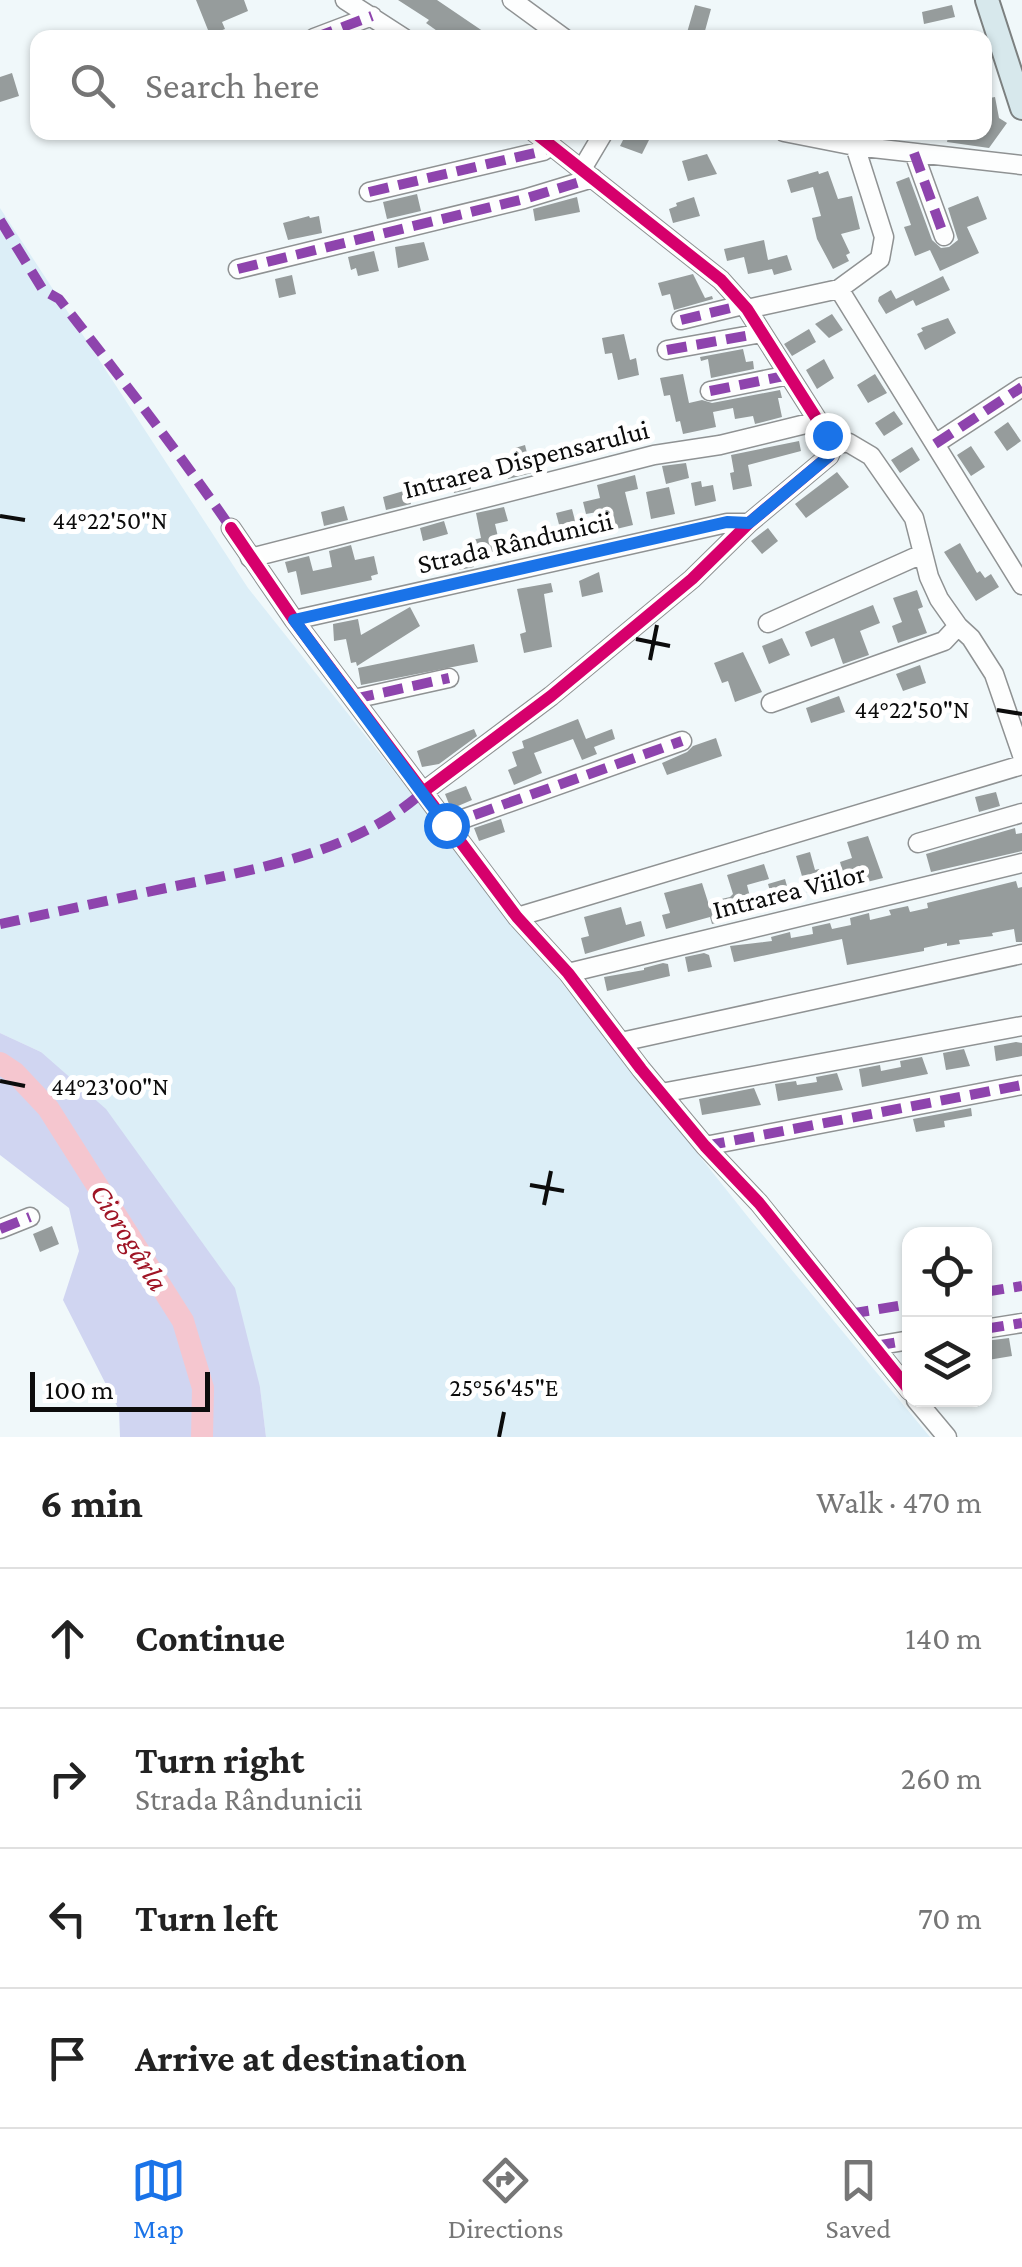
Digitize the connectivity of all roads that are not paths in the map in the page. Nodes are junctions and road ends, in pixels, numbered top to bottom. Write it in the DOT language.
graph roads {
  1 [pos="345,0"];
  2 [pos="512,0"];
  3 [pos="987,0"];
  4 [pos="372,16"];
  5 [pos="335,30"];
  6 [pos="392,30"];
  7 [pos="553,30"];
  8 [pos="1017,80"];
  9 [pos="1022,108"];
  10 [pos="544,140"];
  11 [pos="601,140"];
  12 [pos="825,140"];
  13 [pos="551,146"];
  14 [pos="856,146"];
  15 [pos="914,152"];
  16 [pos="1022,164"];
  17 [pos="588,173"];
  18 [pos="369,192"];
  19 [pos="944,236"];
  20 [pos="238,269"];
  21 [pos="840,289"];
  22 [pos="745,307"];
  23 [pos="682,320"];
  24 [pos="762,333"];
  25 [pos="667,350"];
  26 [pos="789,375"];
  27 [pos="1022,386"];
  28 [pos="710,392"];
  29 [pos="818,421"];
  30 [pos="831,443"];
  31 [pos="935,444"];
  32 [pos="749,523"];
  33 [pos="231,528"];
  34 [pos="922,554"];
  35 [pos="250,558"];
  36 [pos="1022,585"];
  37 [pos="294,620"];
  38 [pos="768,622"];
  39 [pos="958,626"];
  40 [pos="450,678"];
  41 [pos="354,699"];
  42 [pos="771,703"];
  43 [pos="682,740"];
  44 [pos="1022,755"];
  45 [pos="1022,765"];
  46 [pos="423,792"];
  47 [pos="1022,813"];
  48 [pos="446,825"];
  49 [pos="918,842"];
  50 [pos="1022,863"];
  51 [pos="517,917"];
  52 [pos="1022,954"];
  53 [pos="568,973"];
  54 [pos="1022,1026"];
  55 [pos="621,1042"];
  56 [pos="1022,1085"];
  57 [pos="661,1094"];
  58 [pos="704,1146"];
  59 [pos="30,1217"];
  60 [pos="0,1230"];
  61 [pos="1022,1324"];
  62 [pos="992,1328"];
  63 [pos="902,1341"];
  64 [pos="875,1346"];
  65 [pos="902,1381"];
  66 [pos="922,1407"];
  67 [pos="947,1437"];
  1 -- 4 [label="street"];
  2 -- 7 [label="street"];
  3 -- 8 [label="main road"];
  4 -- 5 [label="street"];
  4 -- 6 [label="street"];
  8 -- 9 [label="main road"];
  10 -- 13 [label="street"];
  11 -- 17 [label="street"];
  12 -- 14 [label="street"];
  13 -- 17 [label="street"];
  13 -- 18 [label="street"];
  14 -- 15 [label="street"];
  14 -- 21 [label="street"];
  15 -- 16 [label="street"];
  15 -- 19 [label="street"];
  17 -- 20 [label="street"];
  17 -- 22 [label="street"];
  21 -- 22 [label="street"];
  21 -- 31 [label="street"];
  22 -- 23 [label="street"];
  22 -- 24 [label="street"];
  24 -- 25 [label="street"];
  24 -- 26 [label="street"];
  26 -- 28 [label="street"];
  26 -- 29 [label="street"];
  27 -- 31 [label="street"];
  29 -- 30 [label="street"];
  29 -- 35 [label="street, Intrarea Dispensarului"];
  30 -- 32 [label="street"];
  30 -- 34 [label="street"];
  31 -- 36 [label="street"];
  32 -- 37 [label="street, Strada Rândunicii"];
  32 -- 46 [label="street"];
  33 -- 35 [label="street"];
  34 -- 38 [label="street"];
  34 -- 39 [label="street"];
  35 -- 37 [label="street"];
  37 -- 41 [label="street"];
  39 -- 42 [label="street"];
  39 -- 44 [label="street"];
  40 -- 41 [label="street"];
  41 -- 46 [label="street"];
  43 -- 48 [label="street"];
  45 -- 51 [label="street"];
  46 -- 48 [label="street"];
  47 -- 49 [label="street"];
  48 -- 51 [label="street"];
  50 -- 53 [label="street, Intrarea Viilor"];
  51 -- 53 [label="street"];
  52 -- 55 [label="street"];
  53 -- 55 [label="street"];
  54 -- 57 [label="street"];
  55 -- 57 [label="street"];
  56 -- 58 [label="street"];
  57 -- 58 [label="street"];
  58 -- 64 [label="street"];
  59 -- 60 [label="street"];
  61 -- 62 [label="street"];
  63 -- 64 [label="street"];
  64 -- 65 [label="street"];
  66 -- 67 [label="street"];
}
